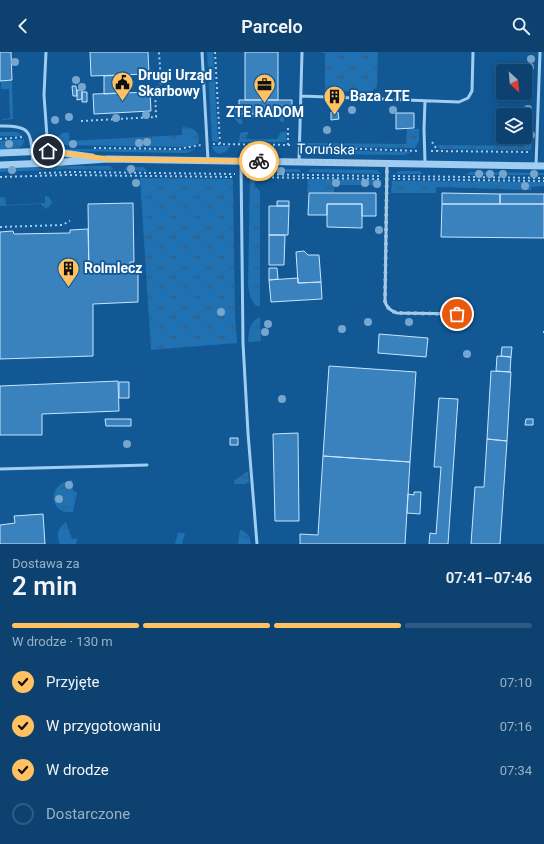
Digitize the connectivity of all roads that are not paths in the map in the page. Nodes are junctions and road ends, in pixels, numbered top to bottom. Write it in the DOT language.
graph roads {
  1 [pos="46,52"];
  2 [pos="202,52"];
  3 [pos="302,52"];
  4 [pos="473,52"];
  5 [pos="540,52"];
  6 [pos="301,96"];
  7 [pos="425,101"];
  8 [pos="0,126"];
  9 [pos="48,151"];
  10 [pos="32,152"];
  11 [pos="0,153"];
  12 [pos="108,159"];
  13 [pos="208,160"];
  14 [pos="241,161"];
  15 [pos="300,162"];
  16 [pos="387,163"];
  17 [pos="32,164"];
  18 [pos="425,164"];
  19 [pos="0,165"];
  20 [pos="536,166"];
  21 [pos="544,166"];
  22 [pos="467,314"];
  23 [pos="148,465"];
  24 [pos="0,469"];
  25 [pos="257,544"];
  1 -- 9 [label="lane"];
  2 -- 13 [label="lane"];
  3 -- 6 [label="lane"];
  4 -- 7 [label="lane"];
  5 -- 20 [label="lane"];
  6 -- 7 [label="lane"];
  6 -- 15 [label="lane"];
  7 -- 18 [label="lane"];
  8 -- 10 [label="lane"];
  9 -- 10 [label="street, Toruńska"];
  9 -- 12 [label="street, Toruńska"];
  9 -- 17 [label="lane"];
  10 -- 11 [label="street, Toruńska"];
  10 -- 17 [label="lane"];
  12 -- 13 [label="street, Toruńska"];
  12 -- 17 [label="street, Toruńska"];
  13 -- 14 [label="street, Toruńska"];
  14 -- 15 [label="street, Toruńska"];
  14 -- 25 [label="lane"];
  15 -- 16 [label="street, Toruńska"];
  16 -- 18 [label="street, Toruńska"];
  16 -- 22 [label="lane"];
  17 -- 19 [label="street, Toruńska"];
  18 -- 20 [label="street, Toruńska"];
  20 -- 21 [label="street, Toruńska"];
  23 -- 24 [label="lane"];
}
